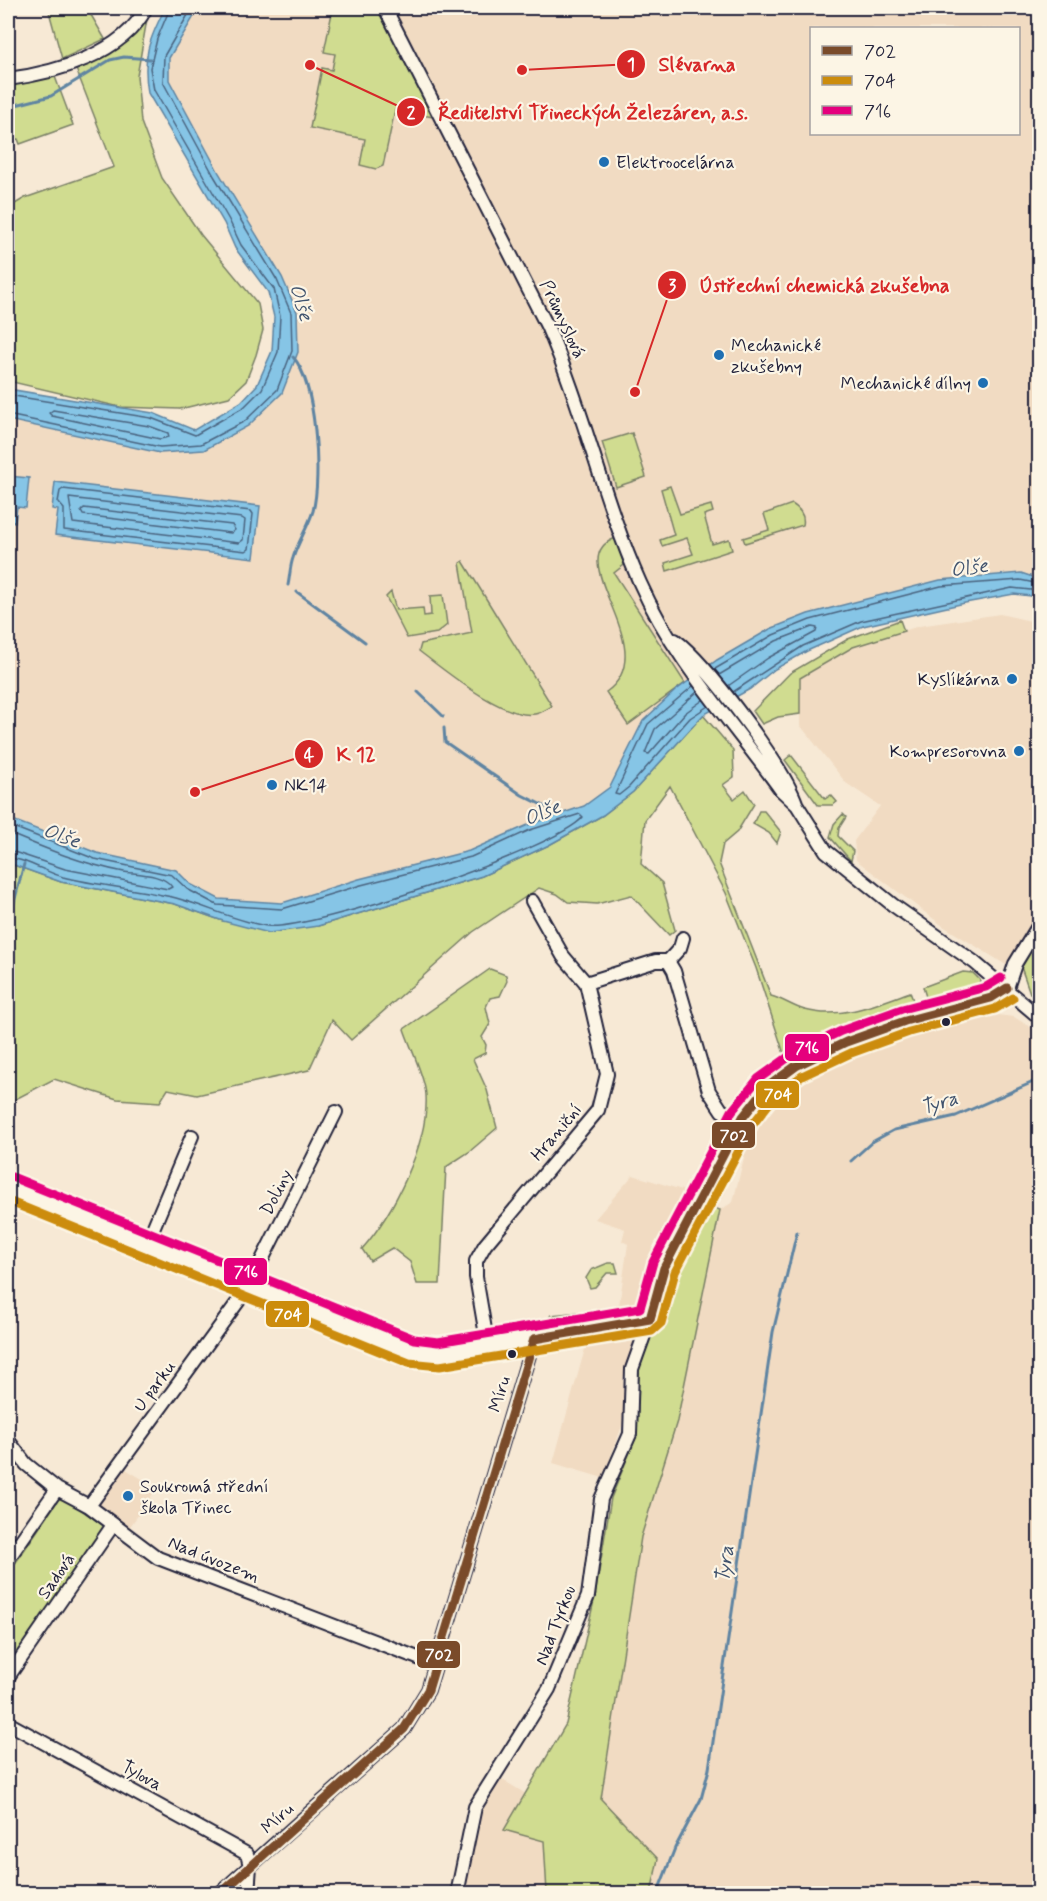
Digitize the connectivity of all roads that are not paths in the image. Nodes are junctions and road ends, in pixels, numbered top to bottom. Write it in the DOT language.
graph roads {
  1 [pos="146,8"];
  2 [pos="385,8"];
  3 [pos="8,79"];
  4 [pos="532,901"];
  5 [pos="1040,923"];
  6 [pos="683,938"];
  7 [pos="671,966"];
  8 [pos="586,983"];
  9 [pos="1007,988"];
  10 [pos="1040,1018"];
  11 [pos="336,1112"];
  12 [pos="743,1117"];
  13 [pos="192,1136"];
  14 [pos="8,1188"];
  15 [pos="146,1245"];
  16 [pos="248,1288"];
  17 [pos="650,1319"];
  18 [pos="534,1339"];
  19 [pos="488,1347"];
  20 [pos="8,1440"];
  21 [pos="57,1489"];
  22 [pos="89,1506"];
  23 [pos="113,1525"];
  24 [pos="8,1559"];
  25 [pos="436,1665"];
  26 [pos="8,1677"];
  27 [pos="8,1723"];
  28 [pos="250,1866"];
  29 [pos="219,1893"];
  30 [pos="248,1893"];
  31 [pos="458,1893"];
  1 -- 3 [label="street"];
  2 -- 9 [label="street, Průmyslová"];
  4 -- 8 [label="street, Hraniční"];
  5 -- 9 [label="street"];
  6 -- 7 [label="street"];
  7 -- 8 [label="street"];
  7 -- 12 [label="street"];
  8 -- 19 [label="street, Hraniční"];
  9 -- 10 [label="street, Průmyslová"];
  9 -- 12 [label="street"];
  11 -- 16 [label="street, Doliny"];
  12 -- 17 [label="street"];
  13 -- 15 [label="street"];
  14 -- 15 [label="street"];
  15 -- 16 [label="street"];
  16 -- 19 [label="street"];
  16 -- 22 [label="street, U parku"];
  17 -- 18 [label="street"];
  17 -- 31 [label="street, Nad Tyrkou"];
  18 -- 19 [label="street"];
  18 -- 25 [label="street, Míru"];
  20 -- 21 [label="street, Nad úvozem"];
  21 -- 22 [label="street, Nad úvozem"];
  21 -- 24 [label="street"];
  22 -- 23 [label="street, Nad úvozem"];
  23 -- 25 [label="street, Nad úvozem"];
  23 -- 26 [label="street, Sadová"];
  25 -- 28 [label="street, Míru"];
  27 -- 28 [label="street, Tylova"];
  28 -- 29 [label="street, Míru"];
  28 -- 30 [label="street"];
}
